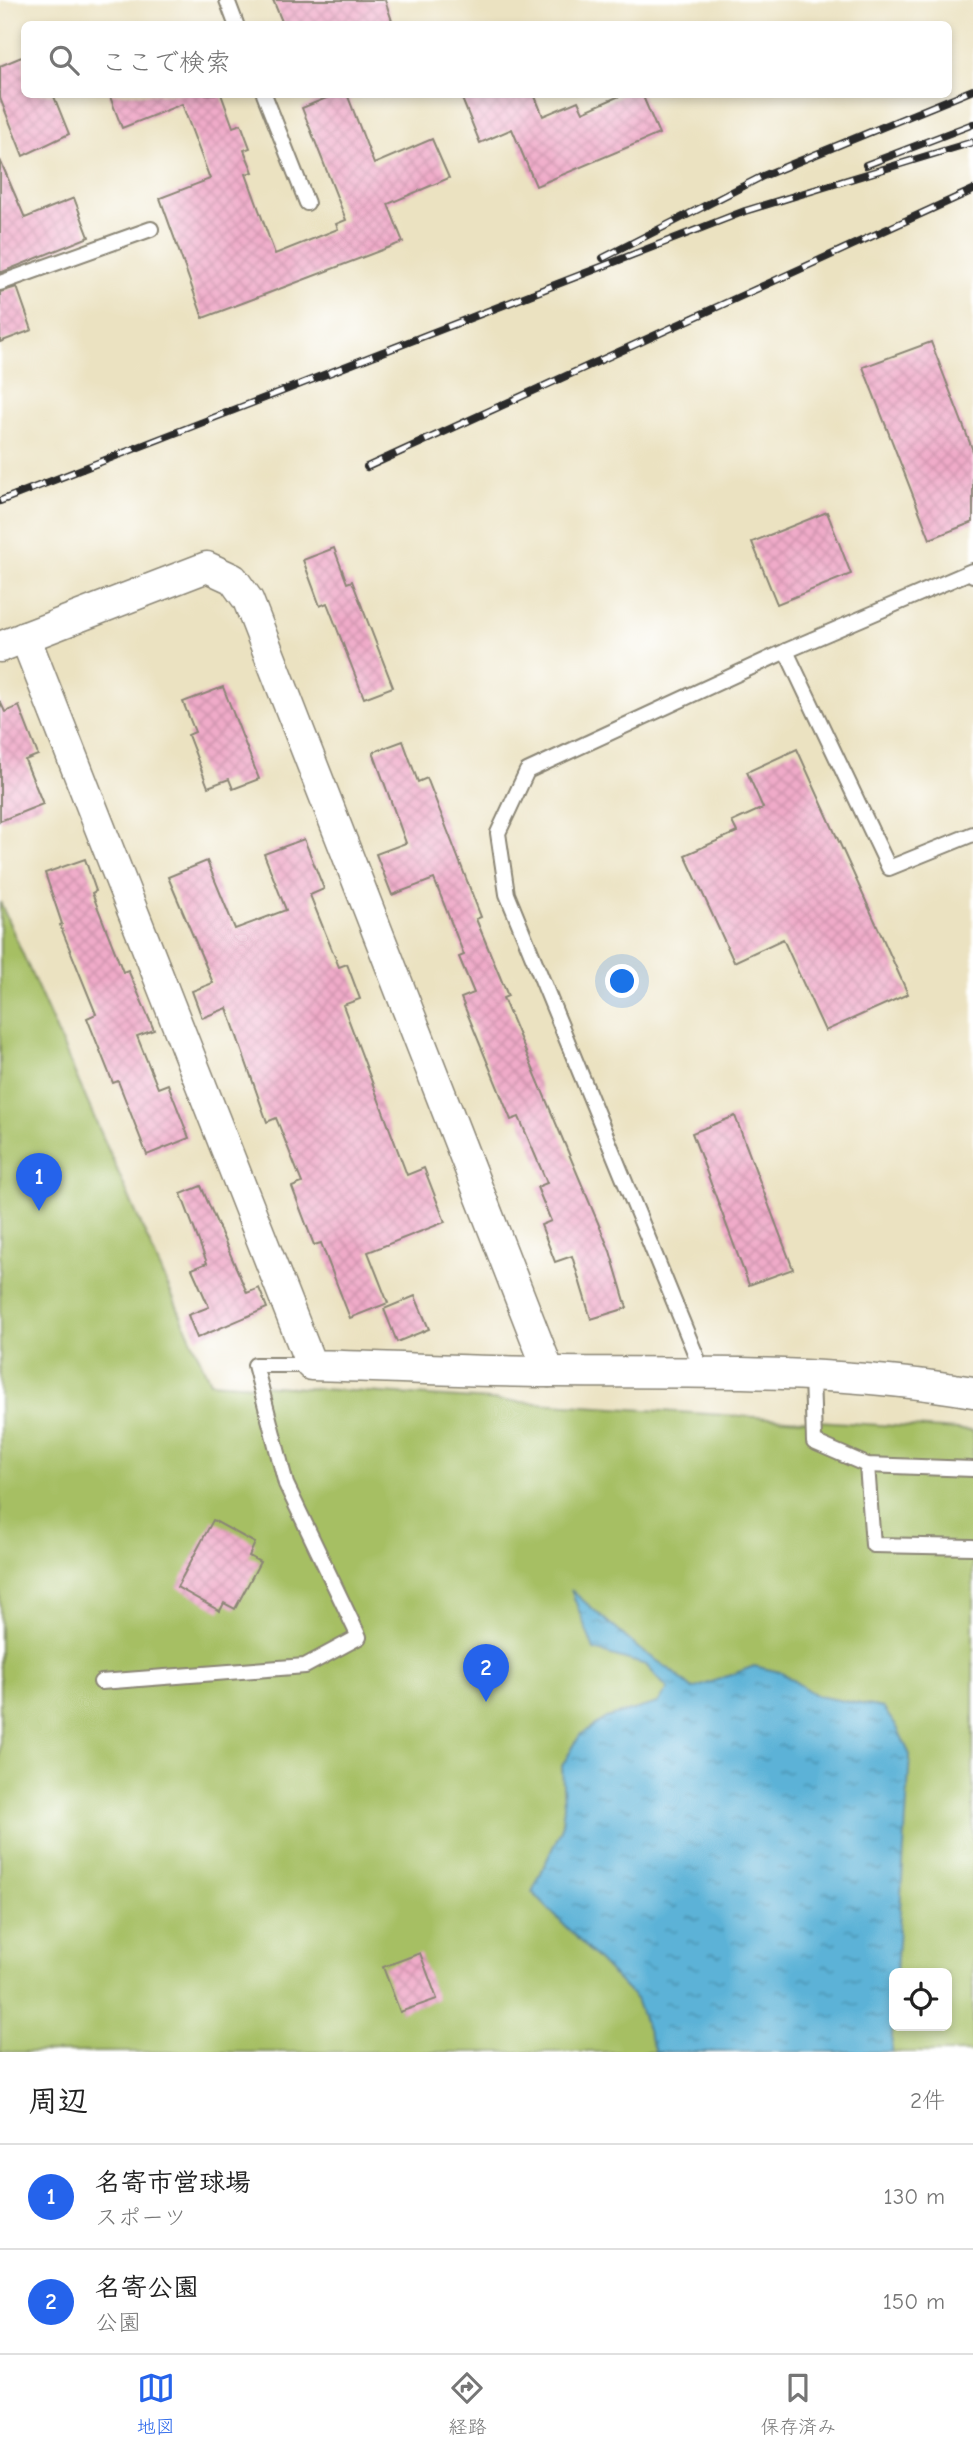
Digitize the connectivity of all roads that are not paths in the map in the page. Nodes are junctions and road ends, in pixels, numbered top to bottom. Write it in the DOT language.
graph roads {
  1 [pos="227,0"];
  2 [pos="235,21"];
  3 [pos="266,98"];
  4 [pos="307,203"];
  5 [pos="150,229"];
  6 [pos="0,283"];
  7 [pos="973,575"];
  8 [pos="12,642"];
  9 [pos="786,651"];
  10 [pos="973,834"];
  11 [pos="312,1365"];
  12 [pos="702,1370"];
  13 [pos="549,1372"];
  14 [pos="812,1374"];
  15 [pos="973,1392"];
  16 [pos="867,1465"];
  17 [pos="973,1469"];
  18 [pos="973,1547"];
  19 [pos="101,1682"];
  1 -- 2 [label="lane"];
  3 -- 4 [label="lane"];
  5 -- 6 [label="lane"];
  7 -- 9 [label="lane"];
  8 -- 11 [label="street"];
  8 -- 13 [label="street"];
  9 -- 10 [label="lane"];
  9 -- 12 [label="lane"];
  11 -- 13 [label="street"];
  11 -- 19 [label="lane"];
  12 -- 13 [label="street"];
  12 -- 14 [label="street"];
  14 -- 15 [label="street"];
  14 -- 16 [label="lane"];
  16 -- 17 [label="lane"];
  16 -- 18 [label="lane"];
}
